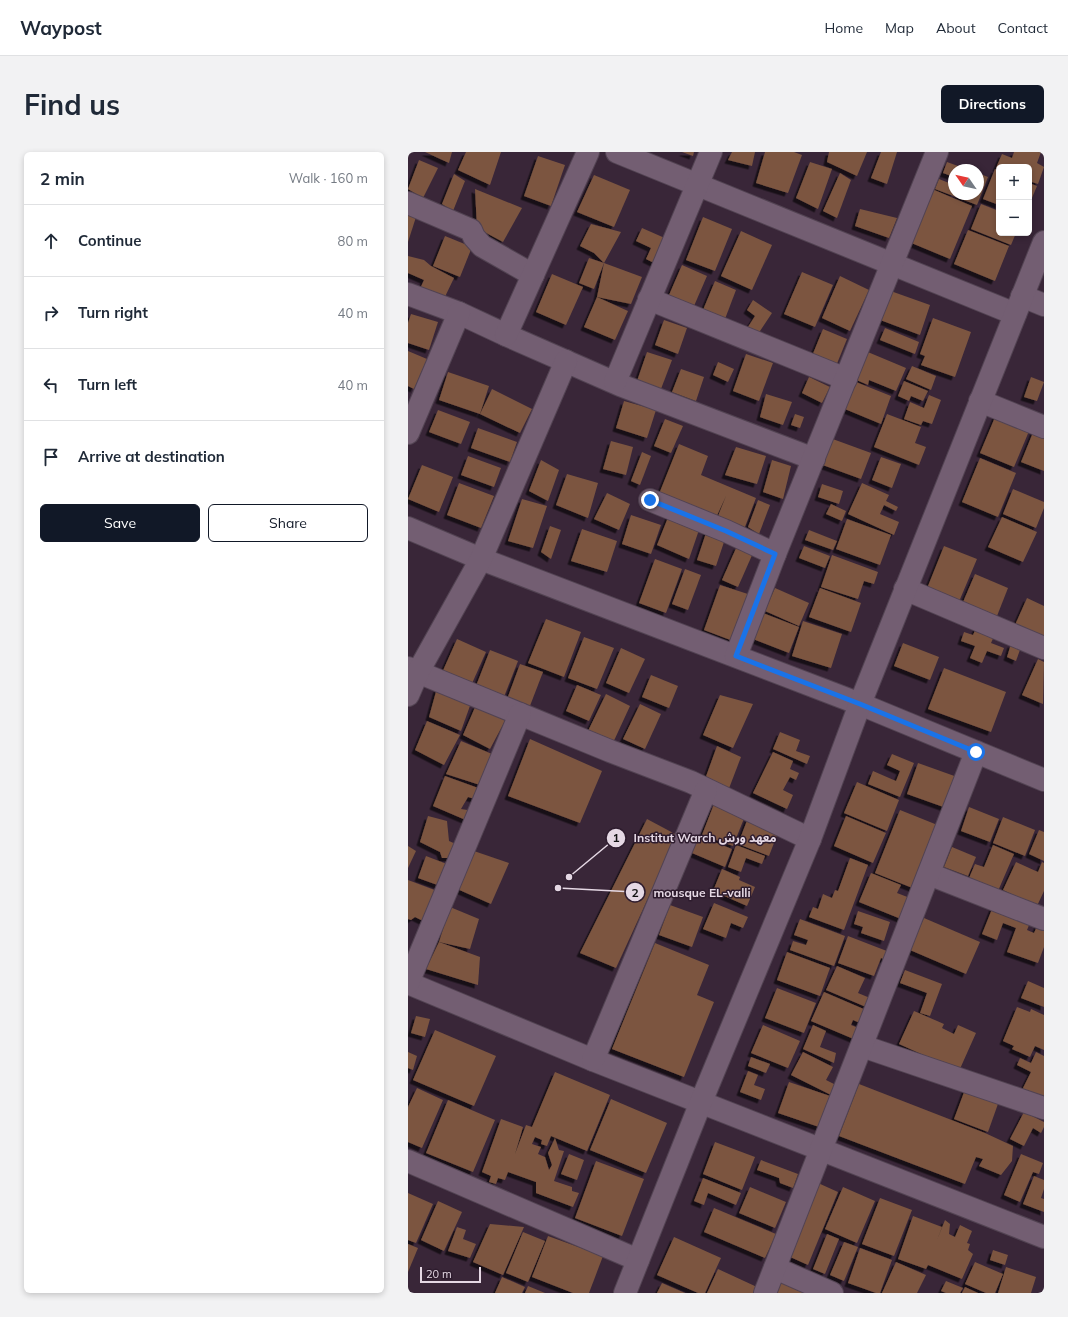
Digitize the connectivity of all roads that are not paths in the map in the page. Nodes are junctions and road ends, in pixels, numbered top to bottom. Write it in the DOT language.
graph roads {
  1 [pos="588,152"];
  2 [pos="617,152"];
  3 [pos="711,152"];
  4 [pos="934,153"];
  5 [pos="698,185"];
  6 [pos="408,203"];
  7 [pos="1044,242"];
  8 [pos="892,264"];
  9 [pos="533,275"];
  10 [pos="408,294"];
  11 [pos="649,299"];
  12 [pos="1019,305"];
  13 [pos="1044,305"];
  14 [pos="459,313"];
  15 [pos="506,335"];
  16 [pos="566,361"];
  17 [pos="846,379"];
  18 [pos="614,382"];
  19 [pos="414,401"];
  20 [pos="980,401"];
  21 [pos="1044,427"];
  22 [pos="408,433"];
  23 [pos="814,459"];
  24 [pos="650,500"];
  25 [pos="408,528"];
  26 [pos="775,554"];
  27 [pos="481,559"];
  28 [pos="905,589"];
  29 [pos="1044,648"];
  30 [pos="736,656"];
  31 [pos="413,670"];
  32 [pos="408,696"];
  33 [pos="860,704"];
  34 [pos="520,714"];
  35 [pos="976,752"];
  36 [pos="1044,780"];
  37 [pos="706,790"];
  38 [pos="810,839"];
  39 [pos="929,874"];
  40 [pos="1044,919"];
  41 [pos="408,983"];
  42 [pos="862,1046"];
  43 [pos="593,1060"];
  44 [pos="701,1102"];
  45 [pos="1044,1108"];
  46 [pos="822,1150"];
  47 [pos="408,1161"];
  48 [pos="1044,1237"];
  49 [pos="638,1260"];
  50 [pos="775,1268"];
  51 [pos="625,1293"];
  52 [pos="766,1293"];
  53 [pos="832,1293"];
  1 -- 9 [label="street"];
  2 -- 5 [label="street"];
  3 -- 5 [label="street"];
  4 -- 8 [label="street"];
  5 -- 8 [label="street"];
  5 -- 11 [label="street"];
  6 -- 9 [label="street"];
  7 -- 12 [label="street"];
  8 -- 12 [label="street"];
  8 -- 17 [label="street"];
  9 -- 15 [label="street"];
  10 -- 14 [label="street"];
  11 -- 17 [label="street"];
  11 -- 18 [label="street"];
  12 -- 13 [label="street"];
  12 -- 20 [label="street"];
  14 -- 15 [label="street"];
  14 -- 19 [label="street"];
  15 -- 16 [label="street"];
  16 -- 18 [label="street"];
  16 -- 27 [label="street"];
  17 -- 23 [label="street"];
  18 -- 23 [label="street"];
  19 -- 22 [label="street"];
  20 -- 21 [label="street"];
  20 -- 28 [label="street"];
  23 -- 26 [label="street"];
  24 -- 26 [label="street"];
  25 -- 27 [label="street"];
  26 -- 30 [label="street"];
  27 -- 30 [label="street"];
  27 -- 31 [label="street"];
  28 -- 29 [label="street"];
  28 -- 33 [label="street"];
  30 -- 33 [label="street"];
  31 -- 32 [label="street"];
  31 -- 34 [label="street"];
  33 -- 35 [label="street"];
  33 -- 38 [label="street"];
  34 -- 37 [label="street"];
  34 -- 41 [label="street"];
  35 -- 36 [label="street"];
  35 -- 39 [label="street"];
  37 -- 38 [label="street"];
  37 -- 43 [label="street"];
  38 -- 44 [label="street"];
  39 -- 40 [label="street"];
  39 -- 42 [label="street"];
  41 -- 43 [label="street"];
  42 -- 45 [label="street"];
  42 -- 46 [label="street"];
  43 -- 44 [label="street"];
  44 -- 46 [label="street"];
  44 -- 49 [label="street"];
  46 -- 48 [label="street"];
  46 -- 50 [label="street"];
  47 -- 49 [label="street"];
  49 -- 51 [label="street"];
  50 -- 52 [label="street"];
  50 -- 53 [label="street"];
}
